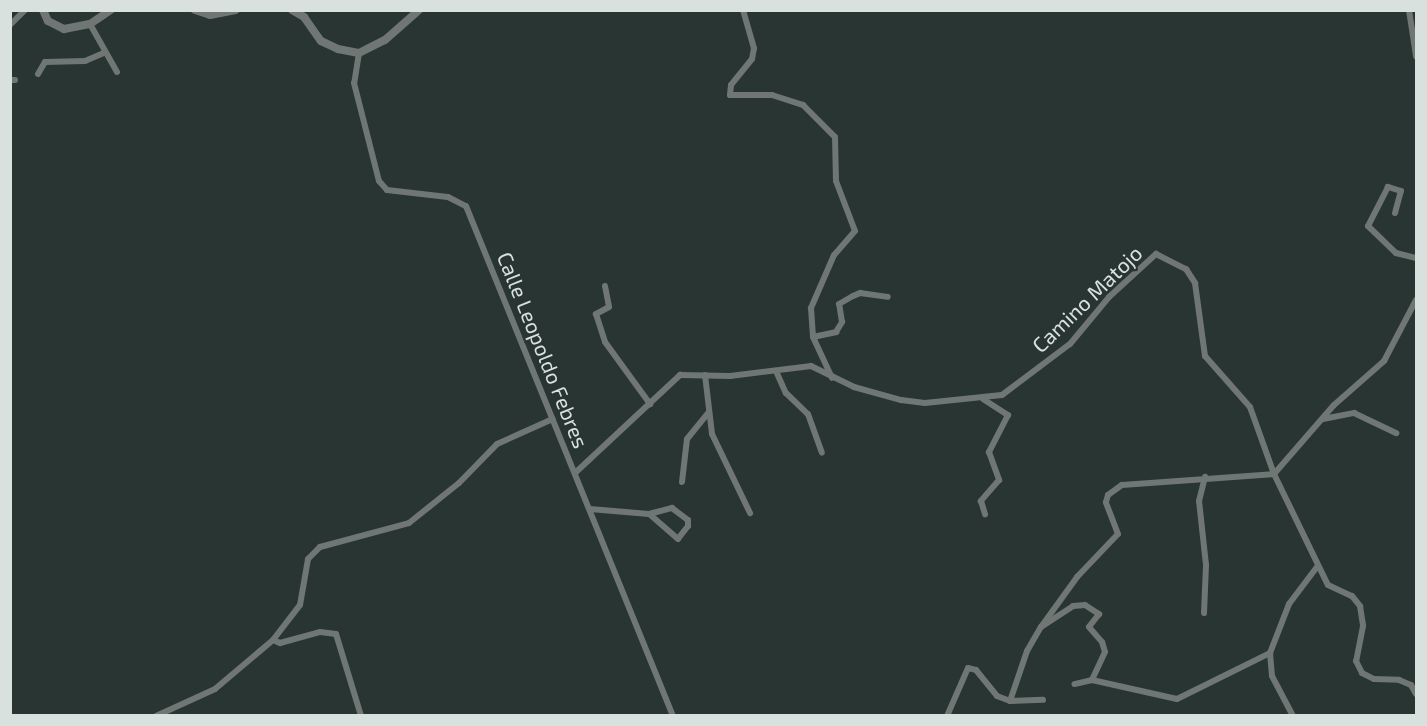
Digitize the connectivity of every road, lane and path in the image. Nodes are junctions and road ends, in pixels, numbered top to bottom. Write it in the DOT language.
graph roads {
  1 [pos="25,10"];
  2 [pos="43,10"];
  3 [pos="111,10"];
  4 [pos="195,10"];
  5 [pos="236,10"];
  6 [pos="292,10"];
  7 [pos="419,10"];
  8 [pos="743,10"];
  9 [pos="1409,10"];
  10 [pos="225,11"];
  11 [pos="90,24"];
  12 [pos="10,25"];
  13 [pos="104,53"];
  14 [pos="359,53"];
  15 [pos="1416,57"];
  16 [pos="117,72"];
  17 [pos="38,74"];
  18 [pos="1395,213"];
  19 [pos="1416,258"];
  20 [pos="605,286"];
  21 [pos="888,297"];
  22 [pos="1416,300"];
  23 [pos="813,337"];
  24 [pos="776,371"];
  25 [pos="705,375"];
  26 [pos="832,378"];
  27 [pos="983,399"];
  28 [pos="650,404"];
  29 [pos="709,412"];
  30 [pos="553,419"];
  31 [pos="1323,419"];
  32 [pos="1396,433"];
  33 [pos="822,453"];
  34 [pos="574,472"];
  35 [pos="1274,474"];
  36 [pos="1205,477"];
  37 [pos="682,482"];
  38 [pos="590,509"];
  39 [pos="750,513"];
  40 [pos="649,514"];
  41 [pos="985,514"];
  42 [pos="1317,567"];
  43 [pos="1204,613"];
  44 [pos="1041,627"];
  45 [pos="273,639"];
  46 [pos="1270,653"];
  47 [pos="1092,680"];
  48 [pos="1074,684"];
  49 [pos="1416,694"];
  50 [pos="1043,700"];
  51 [pos="1010,701"];
  52 [pos="156,716"];
  53 [pos="361,716"];
  54 [pos="673,716"];
  55 [pos="946,716"];
  56 [pos="1293,716"];
  1 -- 12 [label="street"];
  2 -- 11 [label="street"];
  3 -- 11 [label="street"];
  4 -- 10 [label="street"];
  5 -- 10 [label="street"];
  6 -- 14 [label="street"];
  7 -- 14 [label="street"];
  8 -- 23 [label="street"];
  9 -- 15 [label="street"];
  11 -- 13 [label="street"];
  13 -- 16 [label="street"];
  13 -- 17 [label="street"];
  14 -- 30 [label="street, Calle Leopoldo Febres"];
  18 -- 19 [label="street"];
  20 -- 28 [label="street"];
  21 -- 23 [label="street"];
  22 -- 31 [label="street"];
  23 -- 26 [label="street"];
  24 -- 25 [label="street, Camino Matojo"];
  24 -- 26 [label="street, Camino Matojo"];
  24 -- 33 [label="street"];
  25 -- 28 [label="street, Camino Matojo"];
  25 -- 29 [label="street"];
  26 -- 27 [label="street, Camino Matojo"];
  27 -- 35 [label="street, Camino Matojo"];
  27 -- 41 [label="street"];
  28 -- 34 [label="street, Camino Matojo"];
  29 -- 37 [label="street"];
  29 -- 39 [label="street"];
  30 -- 34 [label="street, Calle Leopoldo Febres"];
  30 -- 45 [label="street"];
  31 -- 32 [label="street"];
  31 -- 35 [label="street"];
  34 -- 38 [label="street, Calle Leopoldo Febres"];
  35 -- 36 [label="street"];
  35 -- 42 [label="street, Camino Matojo"];
  36 -- 43 [label="street"];
  36 -- 44 [label="street"];
  38 -- 40 [label="street"];
  38 -- 54 [label="street, Calle Leopoldo Febres"];
  40 -- 40 [label="street"];
  42 -- 46 [label="street"];
  42 -- 49 [label="street, Camino Matojo"];
  44 -- 47 [label="street"];
  44 -- 51 [label="street"];
  45 -- 52 [label="street"];
  45 -- 53 [label="street"];
  46 -- 47 [label="street"];
  46 -- 56 [label="street"];
  47 -- 48 [label="street"];
  50 -- 51 [label="street"];
  51 -- 55 [label="street"];
}
